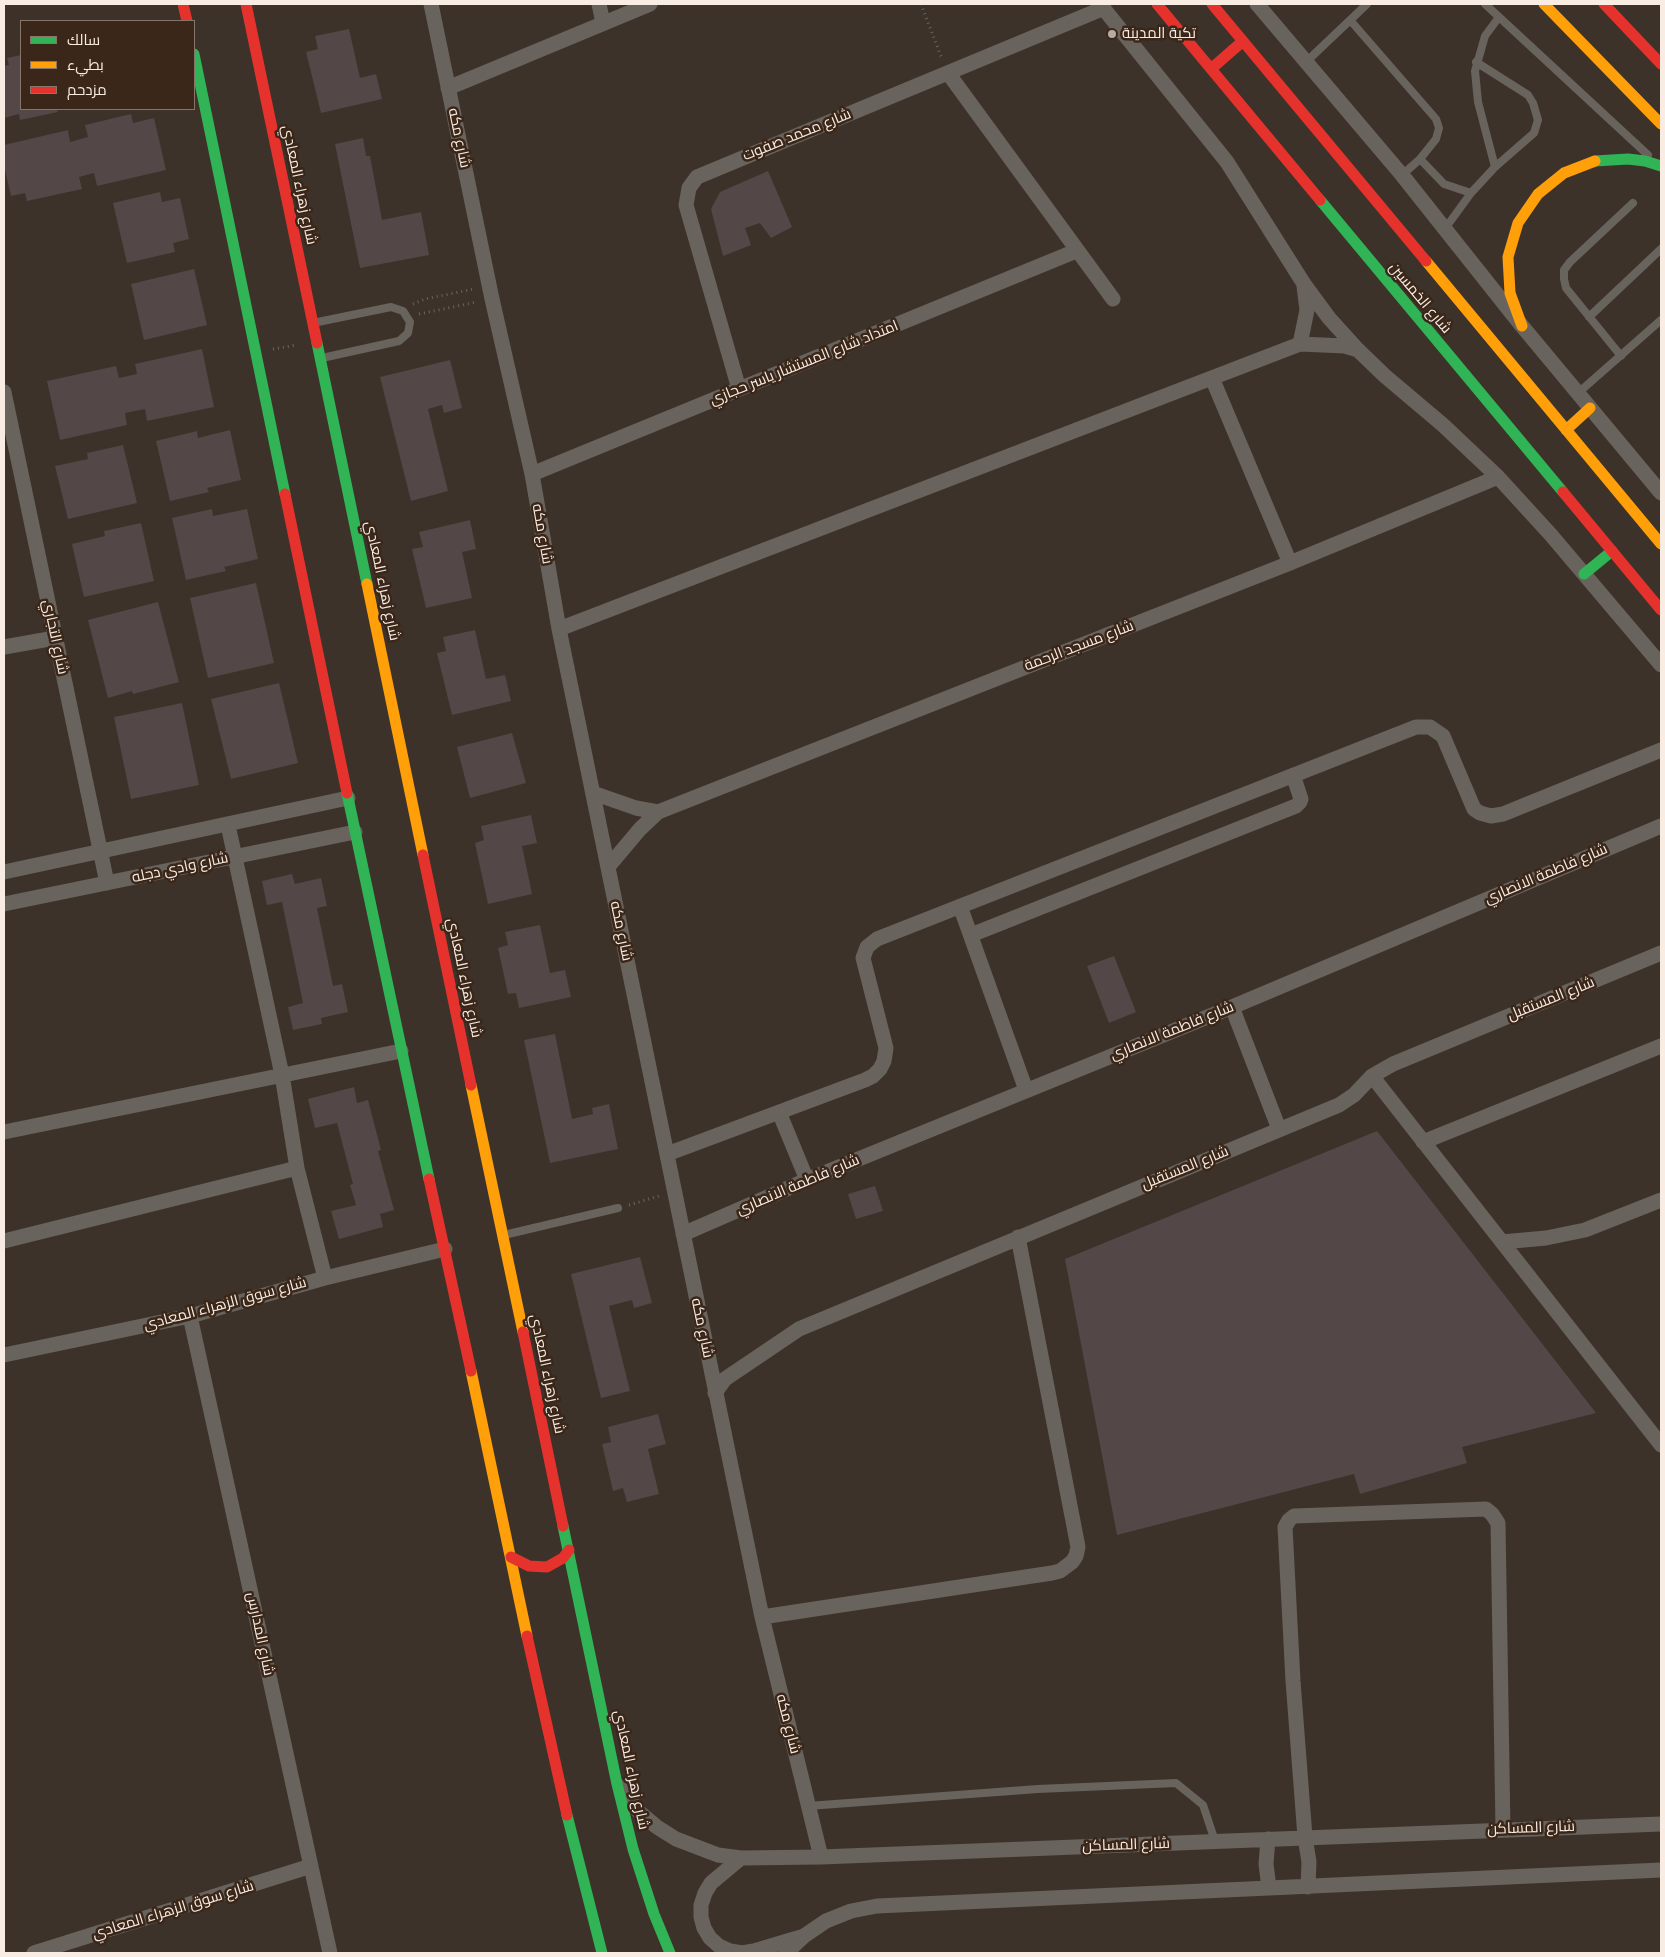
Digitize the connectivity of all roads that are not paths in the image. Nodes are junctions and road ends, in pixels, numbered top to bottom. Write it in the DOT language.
graph roads {
  1 [pos="183,4"];
  2 [pos="246,4"];
  3 [pos="431,4"];
  4 [pos="599,4"];
  5 [pos="650,4"];
  6 [pos="1157,4"];
  7 [pos="1212,4"];
  8 [pos="1257,4"];
  9 [pos="1367,4"];
  10 [pos="1485,4"];
  11 [pos="1544,4"];
  12 [pos="1604,4"];
  13 [pos="1102,6"];
  14 [pos="1500,17"];
  15 [pos="187,20"];
  16 [pos="1350,20"];
  17 [pos="603,23"];
  18 [pos="1243,41"];
  19 [pos="195,59"];
  20 [pos="1306,62"];
  21 [pos="1476,62"];
  22 [pos="1661,64"];
  23 [pos="1211,69"];
  24 [pos="948,73"];
  25 [pos="448,88"];
  26 [pos="1661,124"];
  27 [pos="1420,159"];
  28 [pos="1661,166"];
  29 [pos="1495,168"];
  30 [pos="1402,175"];
  31 [pos="1470,193"];
  32 [pos="1633,203"];
  33 [pos="1444,230"];
  34 [pos="1661,249"];
  35 [pos="1076,251"];
  36 [pos="1304,284"];
  37 [pos="1113,299"];
  38 [pos="1589,317"];
  39 [pos="1661,320"];
  40 [pos="312,322"];
  41 [pos="1522,326"];
  42 [pos="1300,344"];
  43 [pos="1358,350"];
  44 [pos="1621,356"];
  45 [pos="320,359"];
  46 [pos="1212,378"];
  47 [pos="739,389"];
  48 [pos="4,392"];
  49 [pos="1578,393"];
  50 [pos="1590,408"];
  51 [pos="6,418"];
  52 [pos="1566,430"];
  53 [pos="532,474"];
  54 [pos="1498,478"];
  55 [pos="1661,493"];
  56 [pos="1661,544"];
  57 [pos="1612,551"];
  58 [pos="1290,563"];
  59 [pos="1584,574"];
  60 [pos="1661,610"];
  61 [pos="559,629"];
  62 [pos="55,638"];
  63 [pos="4,647"];
  64 [pos="1661,665"];
  65 [pos="1661,750"];
  66 [pos="1293,775"];
  67 [pos="592,793"];
  68 [pos="348,798"];
  69 [pos="658,812"];
  70 [pos="228,825"];
  71 [pos="1661,826"];
  72 [pos="355,832"];
  73 [pos="100,852"];
  74 [pos="235,857"];
  75 [pos="608,867"];
  76 [pos="4,872"];
  77 [pos="107,883"];
  78 [pos="4,904"];
  79 [pos="960,906"];
  80 [pos="971,935"];
  81 [pos="1661,953"];
  82 [pos="1232,1007"];
  83 [pos="1661,1046"];
  84 [pos="401,1051"];
  85 [pos="282,1075"];
  86 [pos="1372,1076"];
  87 [pos="1026,1090"];
  88 [pos="779,1112"];
  89 [pos="1279,1129"];
  90 [pos="4,1132"];
  91 [pos="1423,1142"];
  92 [pos="667,1154"];
  93 [pos="297,1168"];
  94 [pos="807,1180"];
  95 [pos="1661,1200"];
  96 [pos="618,1208"];
  97 [pos="683,1234"];
  98 [pos="502,1236"];
  99 [pos="1018,1237"];
  100 [pos="4,1240"];
  101 [pos="1502,1242"];
  102 [pos="445,1249"];
  103 [pos="324,1278"];
  104 [pos="190,1316"];
  105 [pos="4,1355"];
  106 [pos="716,1393"];
  107 [pos="1661,1445"];
  108 [pos="569,1550"];
  109 [pos="511,1557"];
  110 [pos="762,1617"];
  111 [pos="617,1784"];
  112 [pos="808,1806"];
  113 [pos="1661,1824"];
  114 [pos="1503,1829"];
  115 [pos="1305,1837"];
  116 [pos="1268,1839"];
  117 [pos="1215,1841"];
  118 [pos="821,1857"];
  119 [pos="741,1858"];
  120 [pos="311,1866"];
  121 [pos="1661,1870"];
  122 [pos="1308,1886"];
  123 [pos="1268,1888"];
  124 [pos="804,1936"];
  125 [pos="34,1953"];
  126 [pos="330,1953"];
  127 [pos="602,1953"];
  128 [pos="670,1953"];
  129 [pos="786,1953"];
  1 -- 15 [label="main road"];
  2 -- 40 [label="main road, شارع زهراء المعادي"];
  3 -- 25 [label="street, شارع مكه"];
  4 -- 17 [label="street"];
  5 -- 17 [label="street"];
  6 -- 23 [label="main road, شارع الخمسين"];
  7 -- 18 [label="main road, شارع الخمسين"];
  8 -- 20 [label="street"];
  9 -- 16 [label="lane"];
  10 -- 14 [label="lane"];
  11 -- 26 [label="main road"];
  12 -- 22 [label="main road"];
  13 -- 24 [label="street, شارع محمد صفوت"];
  13 -- 36 [label="street"];
  14 -- 21 [label="lane"];
  14 -- 28 [label="lane"];
  16 -- 20 [label="lane"];
  16 -- 27 [label="lane"];
  17 -- 25 [label="street"];
  18 -- 23 [label="main road"];
  18 -- 52 [label="main road, شارع الخمسين"];
  19 -- 68 [label="main road"];
  20 -- 30 [label="street"];
  21 -- 29 [label="lane"];
  21 -- 29 [label="lane"];
  23 -- 57 [label="main road, شارع الخمسين"];
  24 -- 35 [label="street"];
  24 -- 47 [label="street, شارع محمد صفوت"];
  25 -- 53 [label="street, شارع مكه"];
  27 -- 30 [label="lane"];
  27 -- 31 [label="lane"];
  28 -- 41 [label="main road"];
  29 -- 31 [label="lane"];
  30 -- 33 [label="street"];
  31 -- 33 [label="lane"];
  32 -- 38 [label="lane"];
  33 -- 41 [label="street"];
  34 -- 38 [label="lane"];
  35 -- 37 [label="street"];
  35 -- 47 [label="street, امتداد شارع المستشار ياسر حجازي"];
  36 -- 42 [label="street"];
  36 -- 43 [label="street"];
  38 -- 44 [label="lane"];
  39 -- 44 [label="lane"];
  40 -- 45 [label="main road, شارع زهراء المعادي"];
  40 -- 45 [label="lane"];
  41 -- 49 [label="street"];
  42 -- 43 [label="street"];
  42 -- 46 [label="street"];
  43 -- 54 [label="street"];
  44 -- 49 [label="lane"];
  45 -- 98 [label="main road, شارع زهراء المعادي"];
  46 -- 58 [label="street"];
  46 -- 61 [label="street"];
  47 -- 53 [label="street, امتداد شارع المستشار ياسر حجازي"];
  48 -- 51 [label="street, شارع التجاري"];
  49 -- 50 [label="street"];
  50 -- 52 [label="main road"];
  50 -- 55 [label="street"];
  51 -- 62 [label="street, شارع التجاري"];
  52 -- 56 [label="main road, شارع الخمسين"];
  53 -- 61 [label="street, شارع مكه"];
  54 -- 58 [label="street, شارع مسجد الرحمة"];
  54 -- 59 [label="street"];
  57 -- 59 [label="main road"];
  57 -- 60 [label="main road, شارع الخمسين"];
  58 -- 69 [label="street, شارع مسجد الرحمة"];
  59 -- 64 [label="street"];
  61 -- 67 [label="street, شارع مكه"];
  62 -- 63 [label="street"];
  62 -- 73 [label="street, شارع التجاري"];
  65 -- 66 [label="street"];
  66 -- 79 [label="street"];
  66 -- 80 [label="street"];
  67 -- 69 [label="street"];
  67 -- 75 [label="street, شارع مكه"];
  68 -- 70 [label="street"];
  68 -- 72 [label="main road"];
  69 -- 75 [label="street, شارع مسجد الرحمة"];
  70 -- 73 [label="street"];
  70 -- 74 [label="street"];
  71 -- 82 [label="street, شارع فاطمة الانصاري"];
  72 -- 74 [label="street, شارع وادي دجله"];
  72 -- 84 [label="main road"];
  73 -- 76 [label="street"];
  73 -- 77 [label="street, شارع التجاري"];
  74 -- 77 [label="street, شارع وادي دجله"];
  74 -- 85 [label="street"];
  75 -- 92 [label="street, شارع مكه"];
  77 -- 78 [label="street, شارع وادي دجله"];
  79 -- 80 [label="street"];
  79 -- 88 [label="street"];
  80 -- 87 [label="street"];
  81 -- 86 [label="street, شارع المستقبل"];
  82 -- 87 [label="street, شارع فاطمة الانصاري"];
  82 -- 89 [label="street"];
  83 -- 91 [label="street"];
  84 -- 85 [label="street"];
  84 -- 102 [label="main road"];
  85 -- 90 [label="street"];
  85 -- 93 [label="street"];
  86 -- 89 [label="street, شارع المستقبل"];
  86 -- 91 [label="street"];
  87 -- 94 [label="street, شارع فاطمة الانصاري"];
  88 -- 92 [label="street"];
  88 -- 94 [label="street"];
  89 -- 99 [label="street, شارع المستقبل"];
  91 -- 101 [label="street"];
  92 -- 97 [label="street, شارع مكه"];
  93 -- 100 [label="street"];
  93 -- 103 [label="street"];
  94 -- 97 [label="street, شارع فاطمة الانصاري"];
  95 -- 101 [label="street"];
  96 -- 98 [label="lane"];
  97 -- 106 [label="street, شارع مكه"];
  98 -- 108 [label="main road, شارع زهراء المعادي"];
  99 -- 106 [label="street, شارع المستقبل"];
  99 -- 110 [label="street"];
  101 -- 107 [label="street"];
  102 -- 103 [label="street, شارع سوق الزهراء المعادي"];
  102 -- 109 [label="main road"];
  103 -- 104 [label="street, شارع سوق الزهراء المعادي"];
  104 -- 105 [label="street, شارع سوق الزهراء المعادي"];
  104 -- 120 [label="street, شارع المدارس"];
  106 -- 110 [label="street, شارع مكه"];
  108 -- 109 [label="main road"];
  108 -- 111 [label="main road, شارع زهراء المعادي"];
  109 -- 127 [label="main road"];
  110 -- 112 [label="street, شارع مكه"];
  111 -- 119 [label="street, شارع المساكن"];
  111 -- 128 [label="main road, شارع زهراء المعادي"];
  112 -- 117 [label="lane"];
  112 -- 118 [label="street, شارع مكه"];
  113 -- 114 [label="street, شارع المساكن"];
  114 -- 115 [label="street, شارع المساكن"];
  114 -- 115 [label="street"];
  115 -- 116 [label="street, شارع المساكن"];
  115 -- 122 [label="street"];
  116 -- 117 [label="street, شارع المساكن"];
  116 -- 123 [label="street"];
  117 -- 118 [label="street, شارع المساكن"];
  118 -- 119 [label="street, شارع المساكن"];
  119 -- 124 [label="street"];
  120 -- 125 [label="street, شارع سوق الزهراء المعادي"];
  120 -- 126 [label="street, شارع المدارس"];
  121 -- 122 [label="street"];
  122 -- 123 [label="street"];
  123 -- 124 [label="street"];
  124 -- 129 [label="street"];
}
